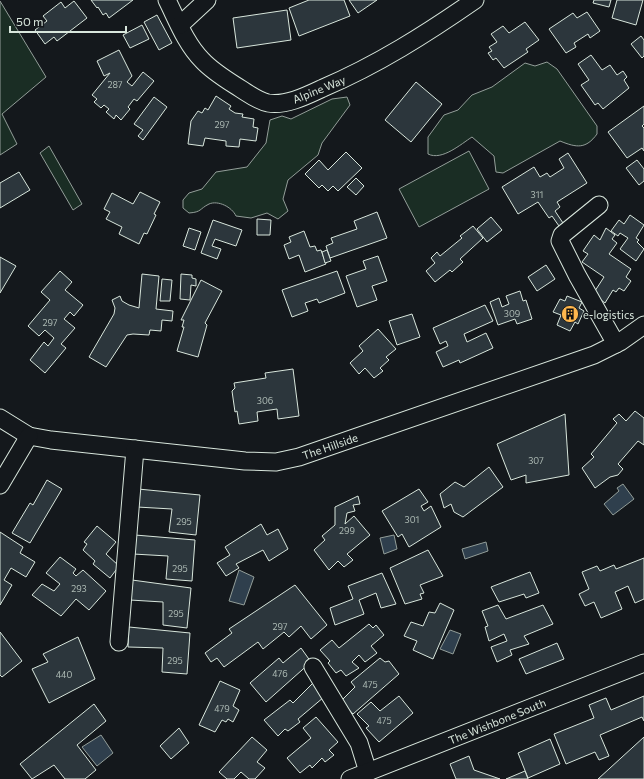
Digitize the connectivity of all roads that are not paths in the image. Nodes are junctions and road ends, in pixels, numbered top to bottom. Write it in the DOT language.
graph roads {
  1 [pos="167,0"];
  2 [pos="207,0"];
  3 [pos="474,0"];
  4 [pos="180,26"];
  5 [pos="599,205"];
  6 [pos="644,325"];
  7 [pos="616,344"];
  8 [pos="0,418"];
  9 [pos="29,436"];
  10 [pos="135,449"];
  11 [pos="0,485"];
  12 [pos="119,642"];
  13 [pos="644,663"];
  14 [pos="313,667"];
  15 [pos="368,772"];
  16 [pos="350,779"];
  1 -- 4 [label="street, Alpine Way"];
  2 -- 4 [label="street"];
  3 -- 4 [label="street, Alpine Way"];
  5 -- 7 [label="street"];
  6 -- 7 [label="street, The Hillside"];
  7 -- 10 [label="street, The Hillside"];
  8 -- 9 [label="street, The Hillside"];
  9 -- 10 [label="street, The Hillside"];
  9 -- 11 [label="street"];
  10 -- 12 [label="street"];
  13 -- 15 [label="street, The Wishbone South"];
  14 -- 15 [label="street"];
  15 -- 16 [label="street, The Wishbone South"];
}
